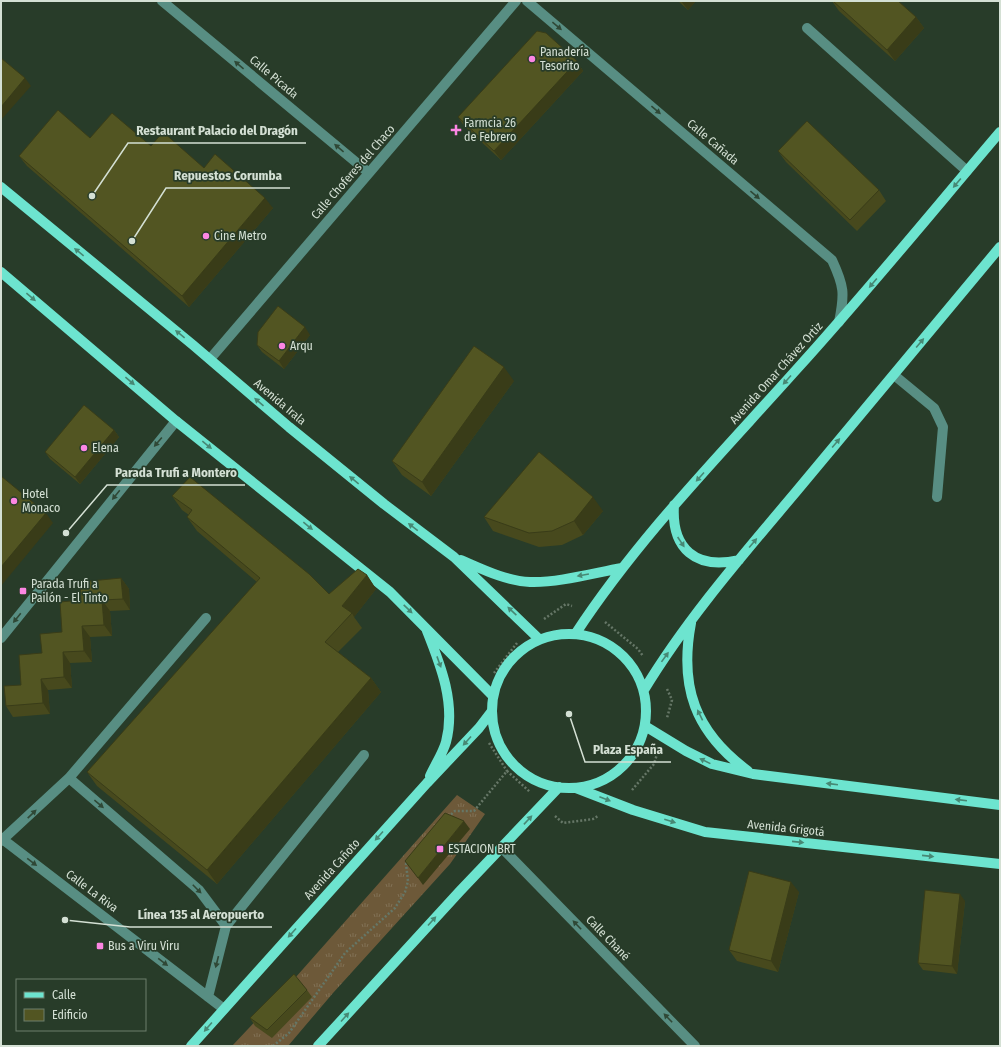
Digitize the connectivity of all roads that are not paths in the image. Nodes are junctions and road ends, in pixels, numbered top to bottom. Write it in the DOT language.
graph roads {
  1 [pos="162,1"];
  2 [pos="516,1"];
  3 [pos="527,1"];
  4 [pos="807,28"];
  5 [pos="1000,132"];
  6 [pos="967,171"];
  7 [pos="369,173"];
  8 [pos="1,187"];
  9 [pos="1000,247"];
  10 [pos="1,272"];
  11 [pos="839,322"];
  12 [pos="210,359"];
  13 [pos="894,374"];
  14 [pos="176,421"];
  15 [pos="937,497"];
  16 [pos="674,506"];
  17 [pos="454,557"];
  18 [pos="739,560"];
  19 [pos="622,568"];
  20 [pos="206,618"];
  21 [pos="692,619"];
  22 [pos="425,625"];
  23 [pos="576,634"];
  24 [pos="1,638"];
  25 [pos="539,639"];
  26 [pos="644,690"];
  27 [pos="493,696"];
  28 [pos="492,711"];
  29 [pos="646,726"];
  30 [pos="364,755"];
  31 [pos="753,774"];
  32 [pos="69,778"];
  33 [pos="427,783"];
  34 [pos="558,787"];
  35 [pos="576,788"];
  36 [pos="1000,805"];
  37 [pos="2,839"];
  38 [pos="502,848"];
  39 [pos="1000,864"];
  40 [pos="226,926"];
  41 [pos="208,997"];
  42 [pos="224,1009"];
  43 [pos="191,1046"];
  44 [pos="318,1046"];
  45 [pos="695,1046"];
  7 -- 1 [label="street, Calle Picada, one-way"];
  2 -- 7 [label="street, Calle Choferes del Chaco"];
  3 -- 11 [label="street, Calle Cañada, one-way"];
  4 -- 6 [label="street"];
  5 -- 6 [label="main road, Avenida Omar Chávez Ortiz"];
  6 -- 11 [label="main road, Avenida Omar Chávez Ortiz, one-way"];
  7 -- 12 [label="street, Calle Choferes del Chaco"];
  12 -- 8 [label="main road, Avenida Irala, one-way"];
  13 -- 9 [label="main road, one-way"];
  10 -- 14 [label="main road, one-way"];
  11 -- 16 [label="main road, Avenida Omar Chávez Ortiz, one-way"];
  17 -- 12 [label="main road, Avenida Irala, one-way"];
  13 -- 15 [label="street"];
  18 -- 13 [label="main road, one-way"];
  14 -- 22 [label="main road, one-way"];
  14 -- 24 [label="street, one-way"];
  16 -- 18 [label="main road, one-way"];
  16 -- 19 [label="main road, Avenida Omar Chávez Ortiz"];
  19 -- 17 [label="main road, one-way"];
  25 -- 17 [label="main road, Avenida Irala, one-way"];
  18 -- 21 [label="main road"];
  19 -- 23 [label="main road, Avenida Omar Chávez Ortiz"];
  20 -- 32 [label="street"];
  26 -- 21 [label="main road, one-way"];
  31 -- 21 [label="main road, one-way"];
  22 -- 27 [label="main road"];
  22 -- 33 [label="main road, one-way"];
  23 -- 25 [label="main road"];
  23 -- 26 [label="main road"];
  25 -- 27 [label="main road"];
  26 -- 29 [label="main road"];
  27 -- 28 [label="main road"];
  28 -- 33 [label="main road, Avenida Cañoto, one-way"];
  28 -- 34 [label="main road"];
  31 -- 29 [label="main road, one-way"];
  29 -- 35 [label="main road"];
  30 -- 40 [label="street"];
  36 -- 31 [label="main road, one-way"];
  37 -- 32 [label="street, one-way"];
  32 -- 40 [label="street, one-way"];
  33 -- 42 [label="main road, Avenida Cañoto, one-way"];
  34 -- 35 [label="main road"];
  38 -- 34 [label="main road, one-way"];
  35 -- 39 [label="main road, Avenida Grigotá, one-way"];
  37 -- 41 [label="street, Calle La Riva, one-way"];
  44 -- 38 [label="main road, one-way"];
  45 -- 38 [label="street, Calle Chané, one-way"];
  40 -- 41 [label="street, one-way"];
  41 -- 42 [label="street, Calle La Riva"];
  42 -- 43 [label="main road, Avenida Cañoto, one-way"];
}
